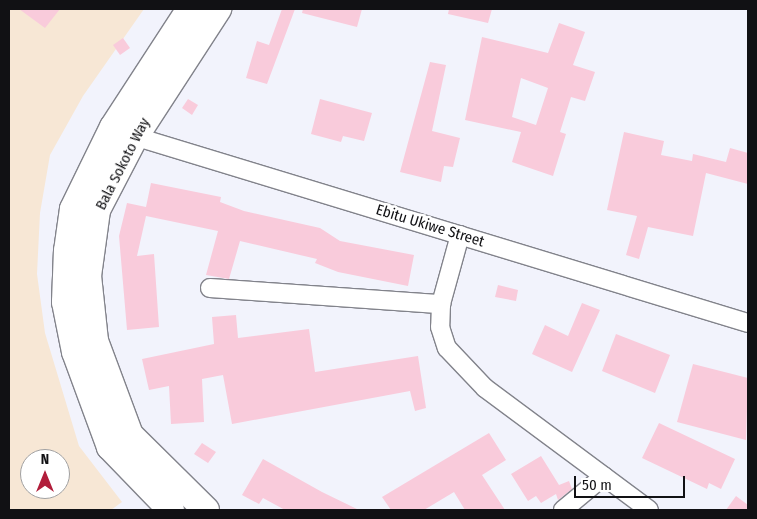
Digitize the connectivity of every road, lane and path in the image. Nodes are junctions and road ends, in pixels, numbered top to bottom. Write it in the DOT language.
graph roads {
  1 [pos="190,9"];
  2 [pos="218,9"];
  3 [pos="124,132"];
  4 [pos="460,236"];
  5 [pos="210,288"];
  6 [pos="441,304"];
  7 [pos="748,323"];
  8 [pos="604,476"];
  9 [pos="171,510"];
  10 [pos="206,510"];
  11 [pos="563,510"];
  12 [pos="649,510"];
  1 -- 3 [label="street, Bala Sokoto Way"];
  2 -- 3 [label="street, Bala Sokoto Way"];
  3 -- 4 [label="street, Ebitu Ukiwe Street"];
  3 -- 9 [label="street, Bala Sokoto Way"];
  3 -- 10 [label="street, Bala Sokoto Way"];
  4 -- 6 [label="street"];
  4 -- 7 [label="street, Ebitu Ukiwe Street"];
  5 -- 6 [label="street"];
  6 -- 8 [label="street"];
  8 -- 11 [label="street"];
  8 -- 12 [label="street"];
}
